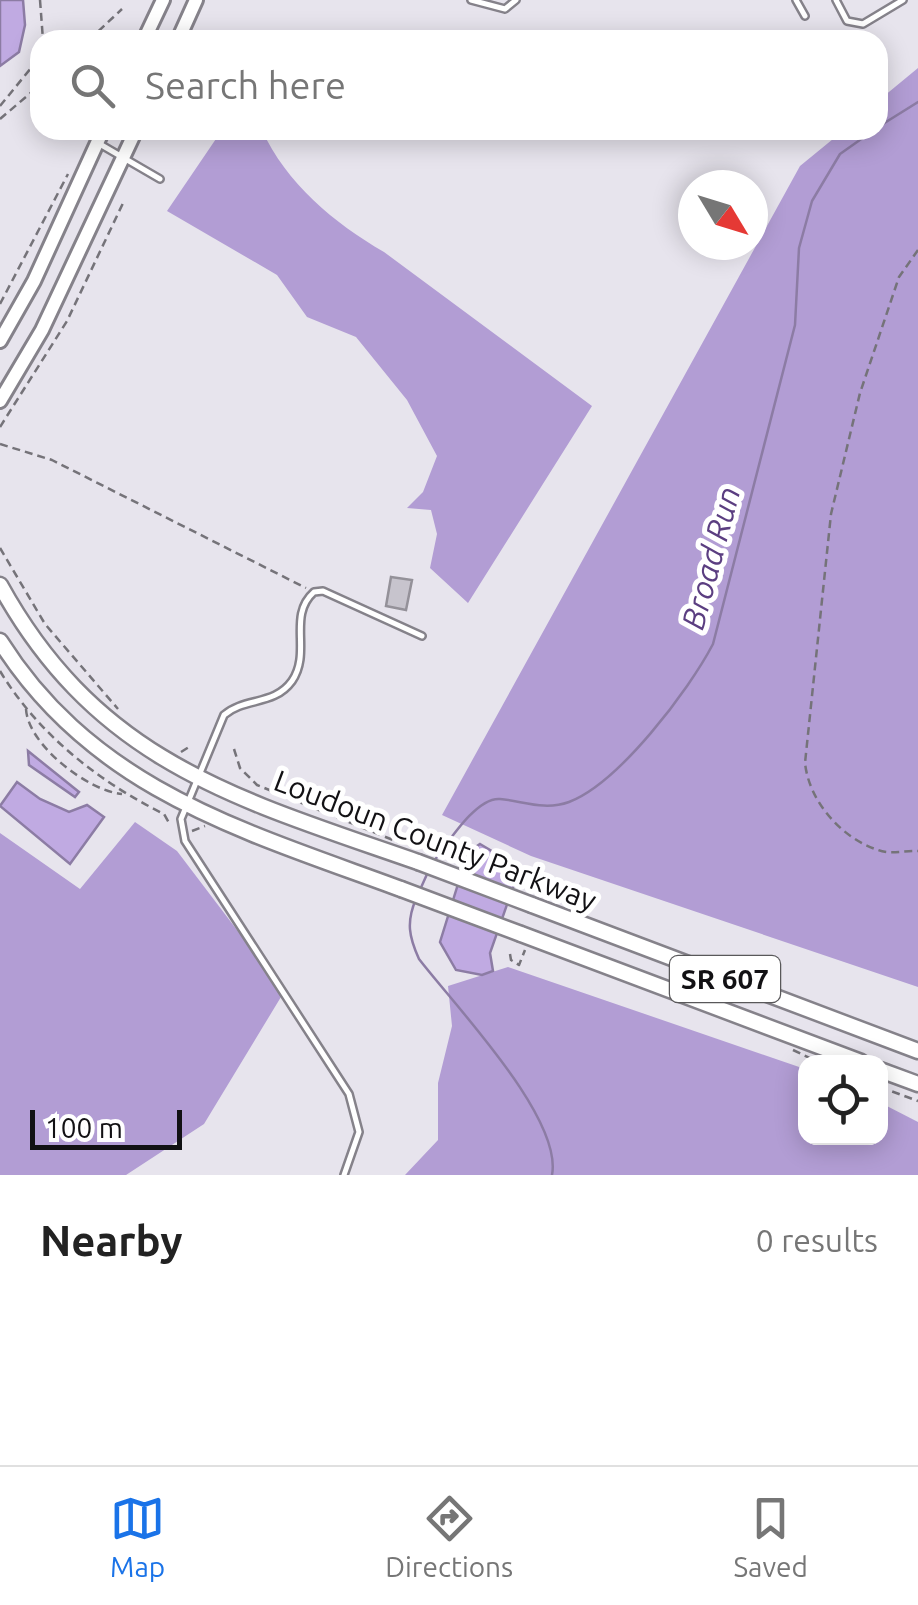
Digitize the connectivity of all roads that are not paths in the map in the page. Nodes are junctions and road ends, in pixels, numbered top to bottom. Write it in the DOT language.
graph roads {
  1 [pos="163,0"];
  2 [pos="196,0"];
  3 [pos="471,0"];
  4 [pos="516,0"];
  5 [pos="796,0"];
  6 [pos="836,0"];
  7 [pos="902,0"];
  8 [pos="805,16"];
  9 [pos="149,30"];
  10 [pos="182,30"];
  11 [pos="98,140"];
  12 [pos="105,140"];
  13 [pos="131,140"];
  14 [pos="124,156"];
  15 [pos="160,179"];
  16 [pos="0,341"];
  17 [pos="0,401"];
  18 [pos="0,585"];
  19 [pos="422,636"];
  20 [pos="0,641"];
  21 [pos="198,778"];
  22 [pos="184,805"];
  23 [pos="918,1051"];
  24 [pos="843,1055"];
  25 [pos="888,1073"];
  26 [pos="918,1084"];
  27 [pos="344,1175"];
  1 -- 9 [label="main road"];
  2 -- 10 [label="main road"];
  3 -- 4 [label="lane"];
  5 -- 8 [label="lane"];
  6 -- 7 [label="lane"];
  11 -- 16 [label="main road"];
  12 -- 14 [label="lane"];
  13 -- 14 [label="main road"];
  14 -- 15 [label="lane"];
  14 -- 17 [label="main road"];
  18 -- 21 [label="main road, Loudoun County Parkway / SR 607"];
  19 -- 21 [label="lane"];
  20 -- 22 [label="main road, Loudoun County Parkway / SR 607"];
  21 -- 22 [label="lane"];
  21 -- 23 [label="main road, Loudoun County Parkway / SR 607, bridge"];
  22 -- 24 [label="main road, Loudoun County Parkway / SR 607, bridge"];
  22 -- 27 [label="lane"];
  25 -- 26 [label="main road"];
}
